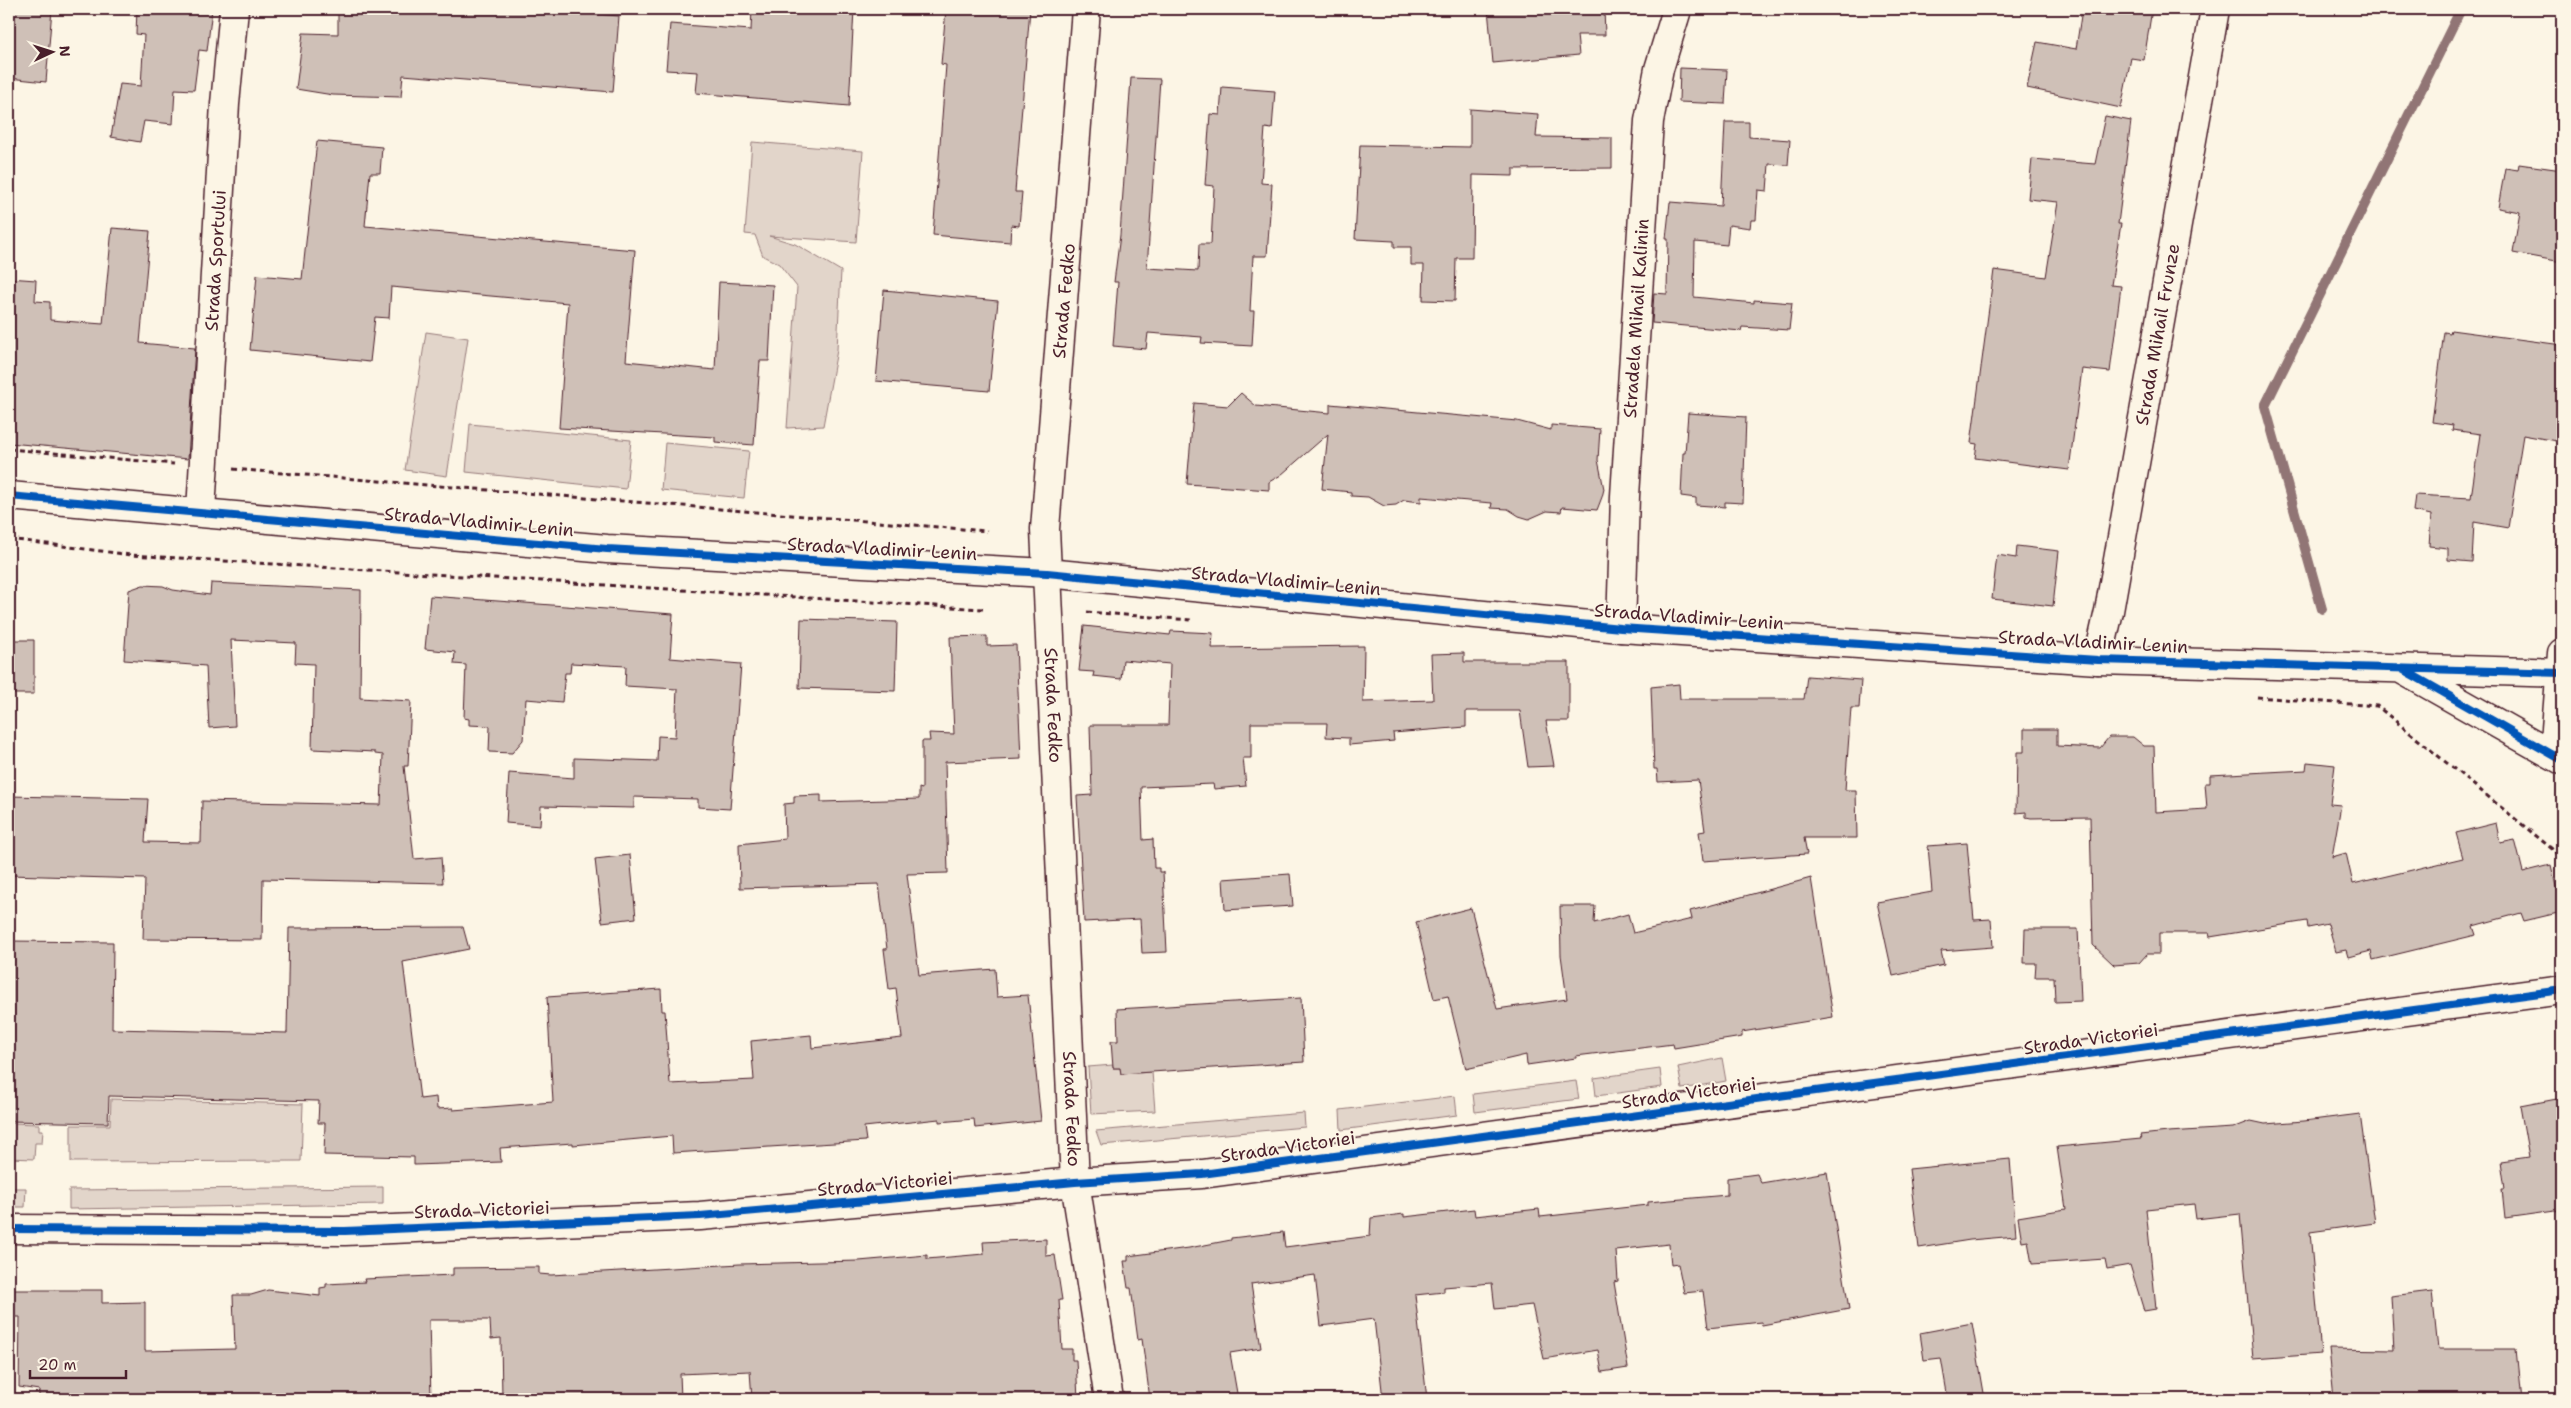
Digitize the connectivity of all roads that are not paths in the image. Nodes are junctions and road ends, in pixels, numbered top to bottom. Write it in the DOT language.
graph roads {
  1 [pos="234,9"];
  2 [pos="1086,9"];
  3 [pos="2214,9"];
  4 [pos="1676,13"];
  5 [pos="9,496"];
  6 [pos="201,511"];
  7 [pos="1047,573"];
  8 [pos="1621,628"];
  9 [pos="2098,660"];
  10 [pos="2562,666"];
  11 [pos="2399,668"];
  12 [pos="2558,757"];
  13 [pos="2562,990"];
  14 [pos="1075,1182"];
  15 [pos="9,1229"];
  16 [pos="1110,1399"];
  1 -- 6 [label="street, Strada Sportului"];
  2 -- 7 [label="street, Strada Fedko"];
  3 -- 9 [label="street, Strada Mihail Frunze"];
  4 -- 8 [label="street, Stradela Mihail Kalinin"];
  5 -- 6 [label="street, Strada Vladimir Lenin"];
  6 -- 7 [label="street, Strada Vladimir Lenin"];
  7 -- 8 [label="street, Strada Vladimir Lenin"];
  7 -- 14 [label="street, Strada Fedko"];
  8 -- 9 [label="street, Strada Vladimir Lenin"];
  9 -- 11 [label="street, Strada Vladimir Lenin"];
  10 -- 11 [label="street, Strada Vladimir Lenin"];
  10 -- 12 [label="street"];
  11 -- 12 [label="street"];
  13 -- 14 [label="street, Strada Victoriei"];
  14 -- 15 [label="street, Strada Victoriei"];
  14 -- 16 [label="street, Strada Fedko"];
}
